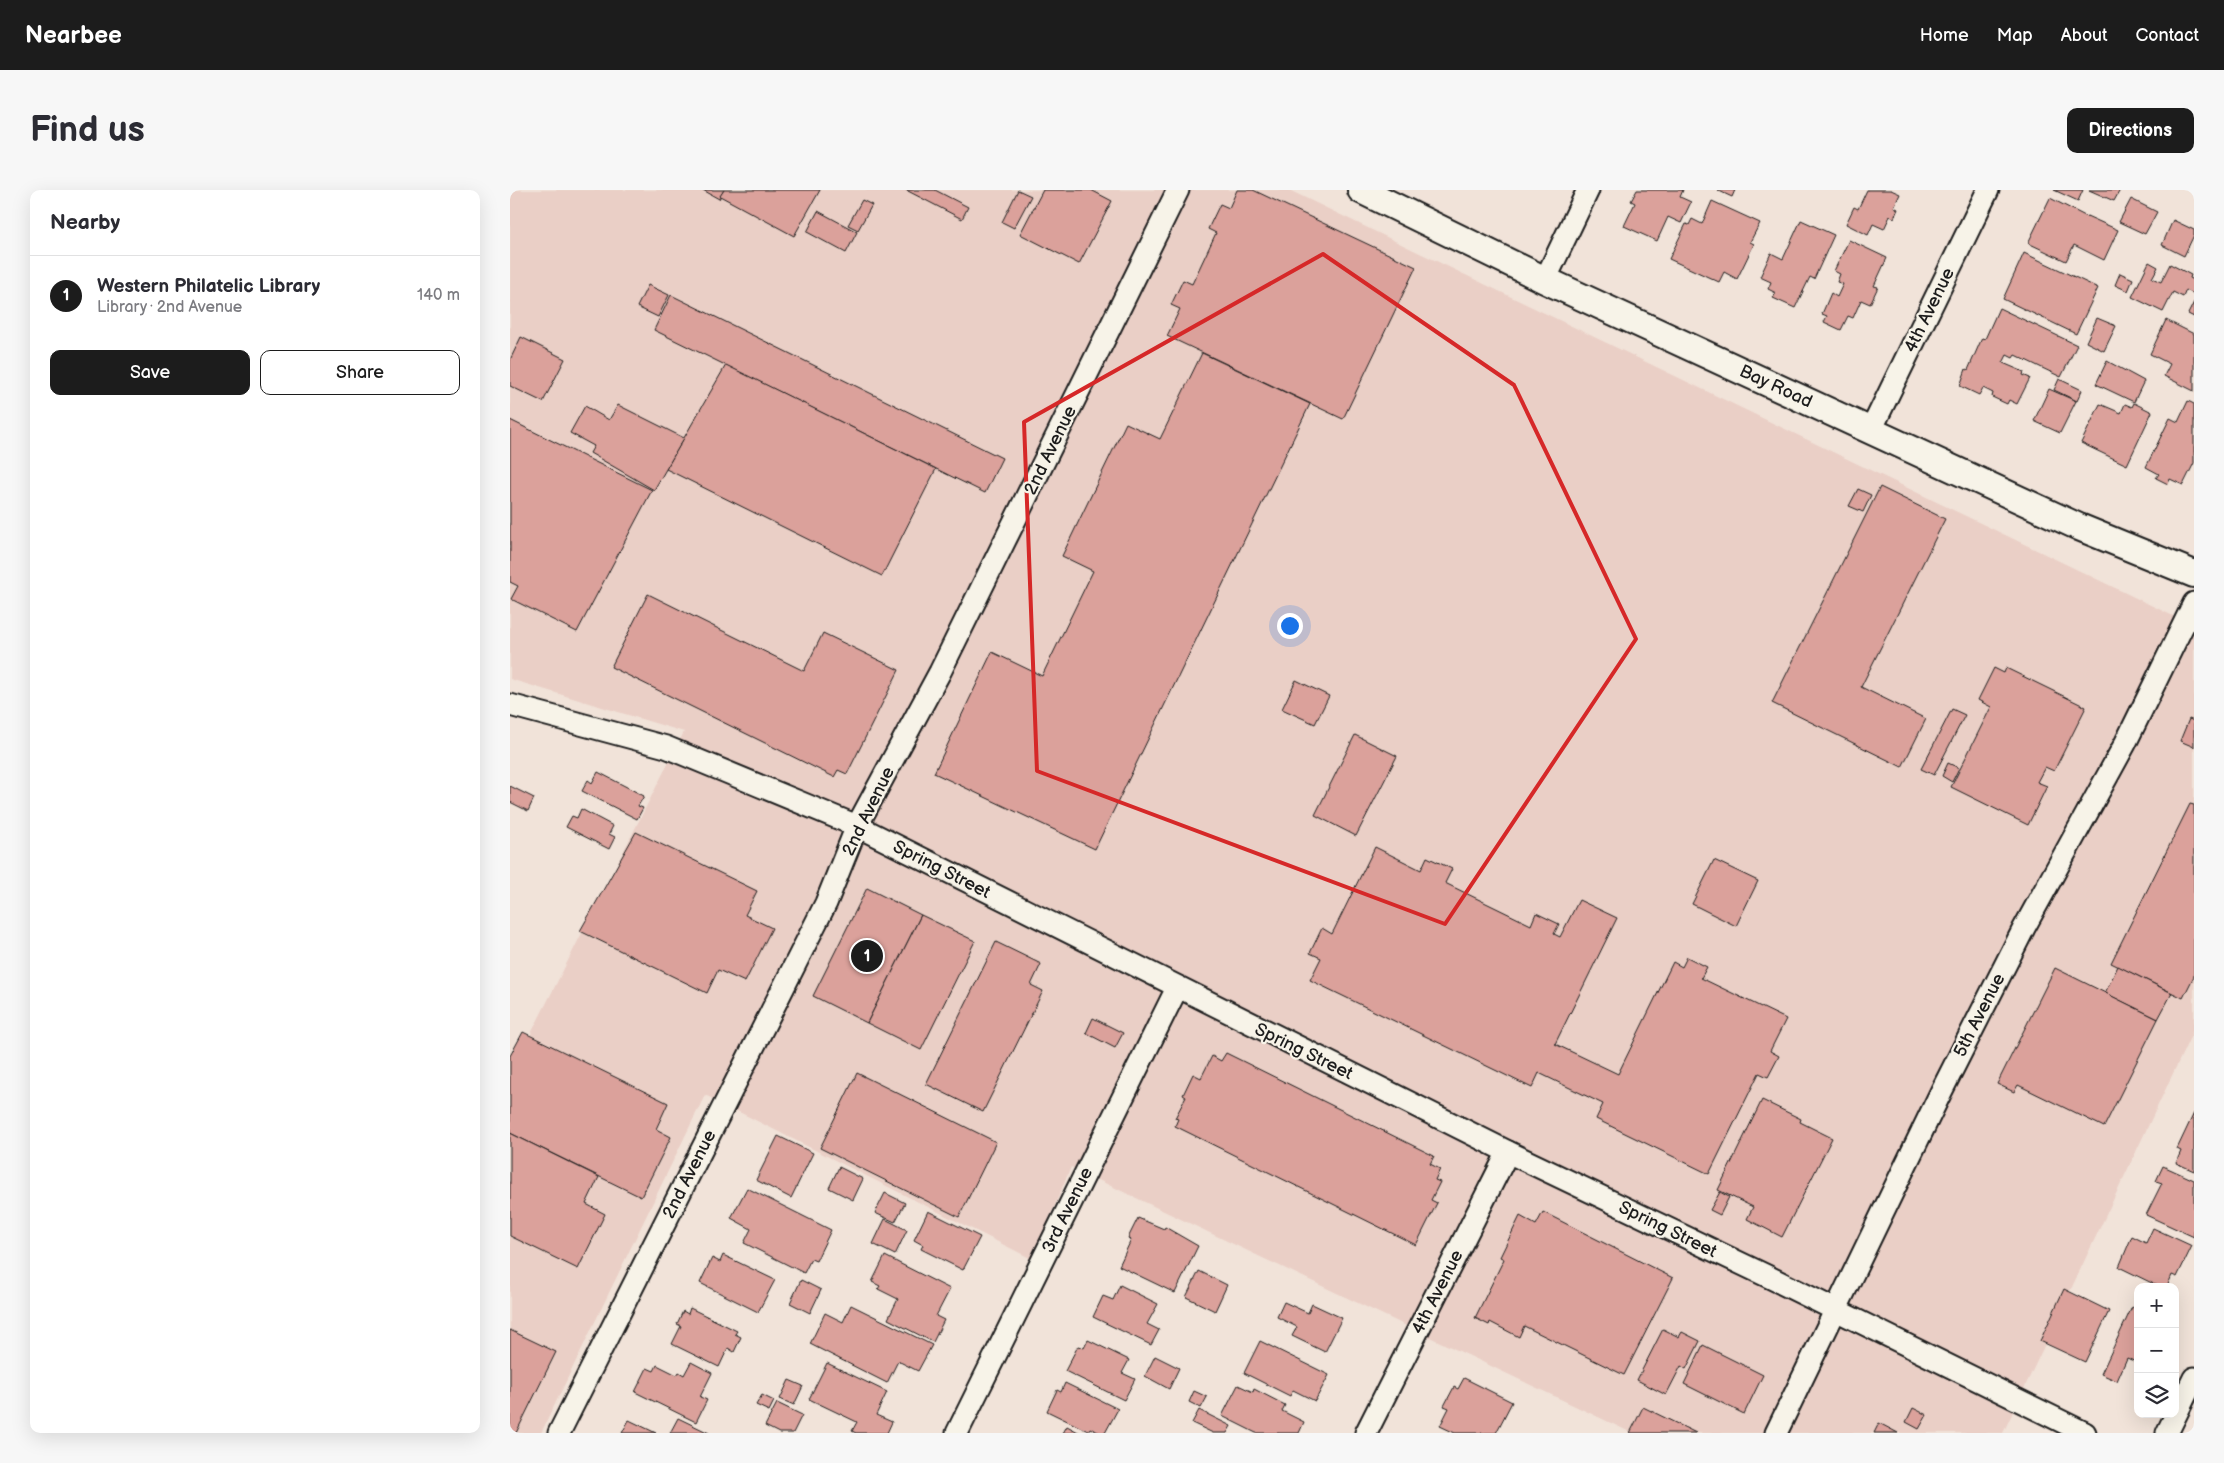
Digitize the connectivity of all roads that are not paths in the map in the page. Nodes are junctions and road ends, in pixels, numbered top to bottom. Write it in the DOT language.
graph roads {
  1 [pos="1178,190"];
  2 [pos="1361,190"];
  3 [pos="1588,190"];
  4 [pos="1988,190"];
  5 [pos="1546,280"];
  6 [pos="1870,430"];
  7 [pos="2194,574"];
  8 [pos="2194,603"];
  9 [pos="510,705"];
  10 [pos="857,826"];
  11 [pos="1176,988"];
  12 [pos="1508,1152"];
  13 [pos="1835,1311"];
  14 [pos="2194,1378"];
  15 [pos="559,1433"];
  16 [pos="957,1433"];
  17 [pos="1366,1433"];
  18 [pos="1776,1433"];
  19 [pos="2085,1433"];
  20 [pos="2168,1433"];
  1 -- 10 [label="street, 2nd Avenue"];
  2 -- 5 [label="street, Bay Road"];
  3 -- 5 [label="street"];
  4 -- 6 [label="street, 4th Avenue"];
  5 -- 6 [label="street, Bay Road"];
  6 -- 7 [label="street, Bay Road"];
  8 -- 13 [label="street, 5th Avenue"];
  9 -- 10 [label="street, Spring Street"];
  10 -- 11 [label="street, Spring Street"];
  10 -- 15 [label="street, 2nd Avenue"];
  11 -- 12 [label="street, Spring Street"];
  11 -- 16 [label="street, 3rd Avenue"];
  12 -- 13 [label="street, Spring Street"];
  12 -- 17 [label="street, 4th Avenue"];
  13 -- 18 [label="street, 5th Avenue"];
  13 -- 19 [label="street, Spring Street"];
  14 -- 20 [label="street"];
}
